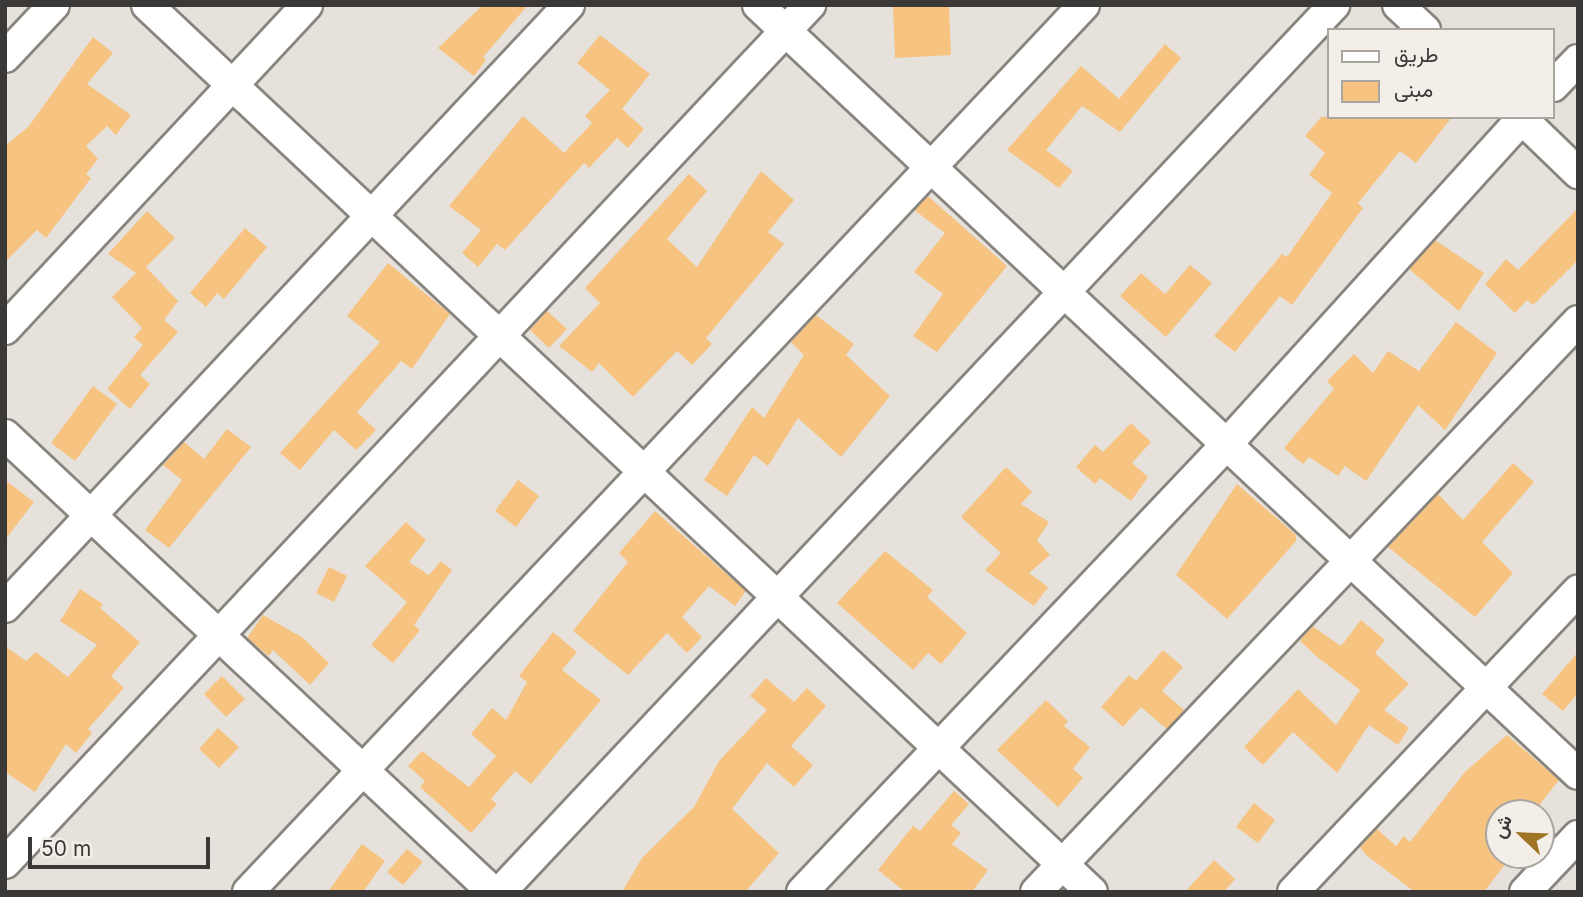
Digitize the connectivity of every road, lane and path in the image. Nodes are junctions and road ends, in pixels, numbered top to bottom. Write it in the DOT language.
graph roads {
  1 [pos="54,5"];
  2 [pos="147,5"];
  3 [pos="306,5"];
  4 [pos="569,5"];
  5 [pos="758,5"];
  6 [pos="810,5"];
  7 [pos="1084,5"];
  8 [pos="1334,5"];
  9 [pos="1398,5"];
  10 [pos="1423,28"];
  11 [pos="785,31"];
  12 [pos="5,57"];
  13 [pos="1578,60"];
  14 [pos="1555,84"];
  15 [pos="232,85"];
  16 [pos="1520,119"];
  17 [pos="1522,119"];
  18 [pos="930,166"];
  19 [pos="1578,173"];
  20 [pos="372,216"];
  21 [pos="1062,291"];
  22 [pos="1578,321"];
  23 [pos="5,329"];
  24 [pos="499,336"];
  25 [pos="5,435"];
  26 [pos="1226,445"];
  27 [pos="644,471"];
  28 [pos="92,515"];
  29 [pos="1349,560"];
  30 [pos="1578,591"];
  31 [pos="776,596"];
  32 [pos="5,607"];
  33 [pos="219,635"];
  34 [pos="1485,688"];
  35 [pos="939,748"];
  36 [pos="363,770"];
  37 [pos="1578,774"];
  38 [pos="1578,836"];
  39 [pos="5,863"];
  40 [pos="1063,864"];
  41 [pos="248,892"];
  42 [pos="493,892"];
  43 [pos="500,892"];
  44 [pos="802,892"];
  45 [pos="1037,892"];
  46 [pos="1092,892"];
  47 [pos="1293,892"];
  48 [pos="1525,892"];
  1 -- 12 [label="street"];
  2 -- 15 [label="street"];
  3 -- 15 [label="street"];
  4 -- 20 [label="street"];
  5 -- 11 [label="street"];
  6 -- 11 [label="street"];
  7 -- 18 [label="street"];
  8 -- 21 [label="street"];
  9 -- 10 [label="street"];
  11 -- 18 [label="street"];
  11 -- 24 [label="street"];
  13 -- 14 [label="street"];
  15 -- 20 [label="street"];
  15 -- 23 [label="street"];
  16 -- 26 [label="street"];
  17 -- 19 [label="street"];
  18 -- 21 [label="street"];
  18 -- 27 [label="street"];
  20 -- 24 [label="street"];
  20 -- 28 [label="street"];
  21 -- 26 [label="street"];
  21 -- 31 [label="street"];
  22 -- 29 [label="street"];
  24 -- 27 [label="street"];
  24 -- 33 [label="street"];
  25 -- 28 [label="street"];
  26 -- 29 [label="street"];
  26 -- 35 [label="street"];
  27 -- 31 [label="street"];
  27 -- 36 [label="street"];
  28 -- 32 [label="street"];
  28 -- 33 [label="street"];
  29 -- 34 [label="street"];
  29 -- 40 [label="street"];
  30 -- 34 [label="street"];
  31 -- 35 [label="street"];
  31 -- 43 [label="street"];
  33 -- 36 [label="street"];
  33 -- 39 [label="street"];
  34 -- 37 [label="street"];
  34 -- 47 [label="street"];
  35 -- 40 [label="street"];
  35 -- 44 [label="street"];
  36 -- 41 [label="street"];
  36 -- 42 [label="street"];
  38 -- 48 [label="street"];
  40 -- 45 [label="street"];
  40 -- 46 [label="street"];
}
